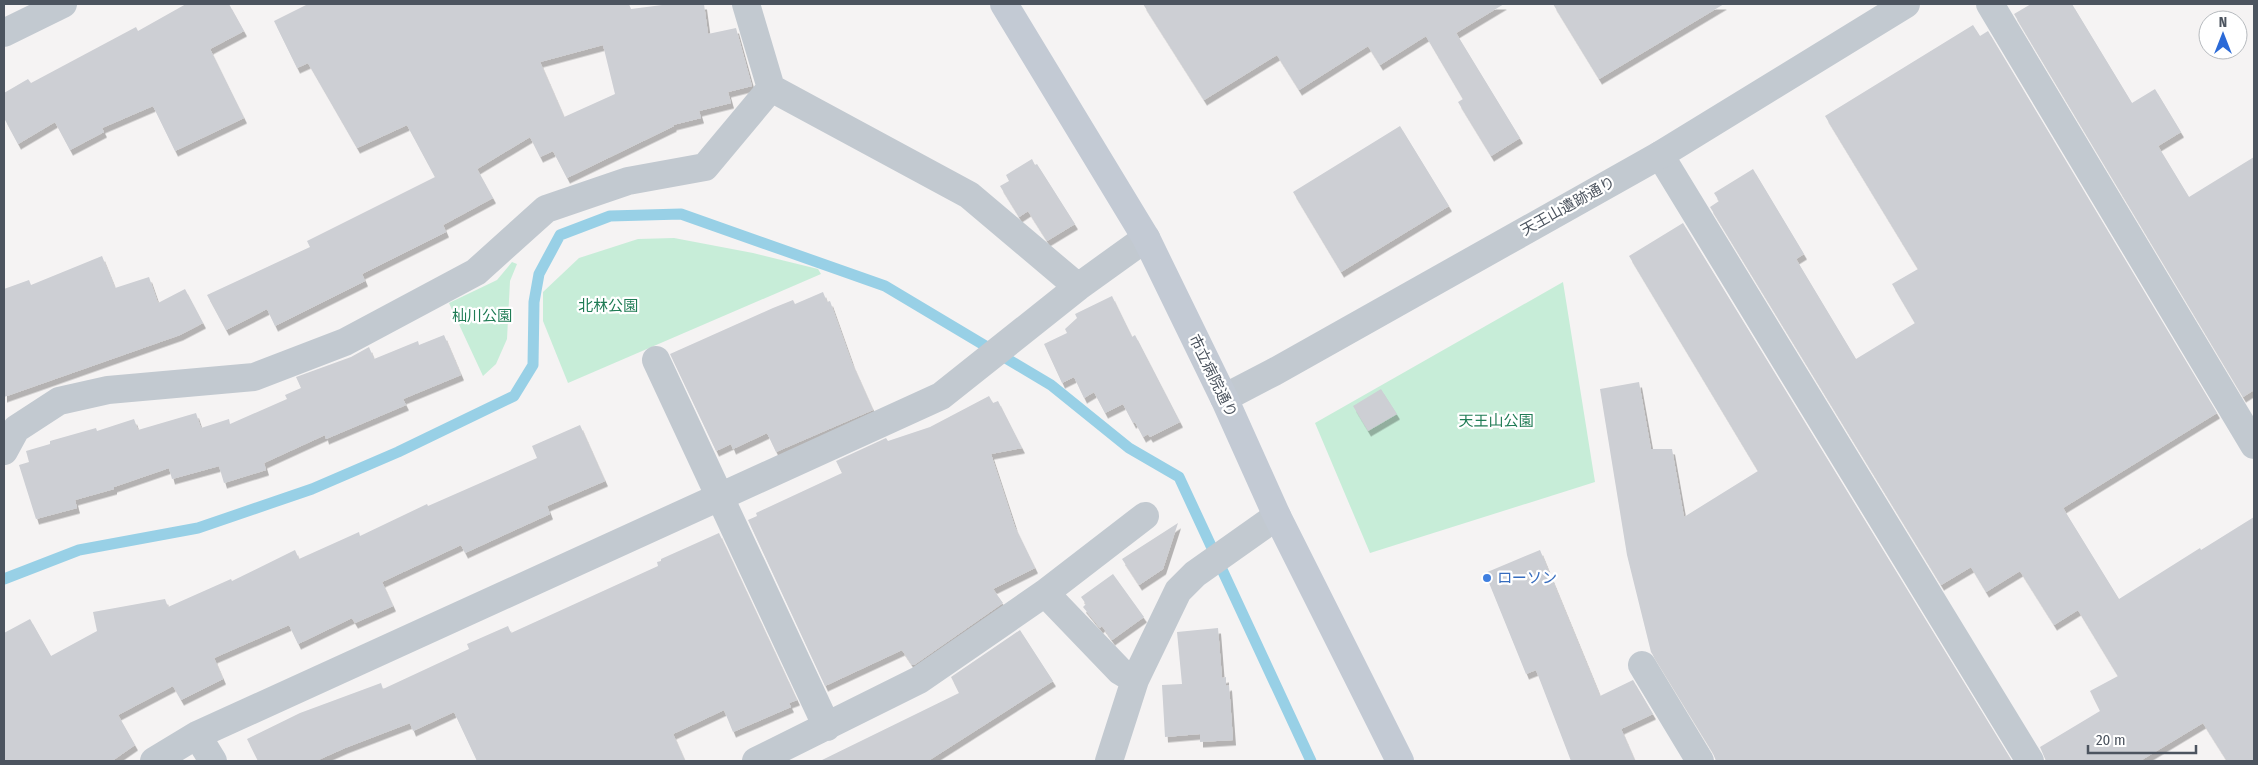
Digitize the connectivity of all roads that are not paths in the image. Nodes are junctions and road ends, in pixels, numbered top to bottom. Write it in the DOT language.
graph roads {
  1 [pos="746,4"];
  2 [pos="1004,4"];
  3 [pos="1906,4"];
  4 [pos="1990,4"];
  5 [pos="57,5"];
  6 [pos="4,33"];
  7 [pos="771,88"];
  8 [pos="1660,155"];
  9 [pos="1146,238"];
  10 [pos="1078,287"];
  11 [pos="656,360"];
  12 [pos="1224,398"];
  13 [pos="2254,445"];
  14 [pos="4,451"];
  15 [pos="720,496"];
  16 [pos="1145,516"];
  17 [pos="1277,516"];
  18 [pos="1044,593"];
  19 [pos="1642,666"];
  20 [pos="1135,680"];
  21 [pos="827,727"];
  22 [pos="197,735"];
  23 [pos="154,761"];
  24 [pos="212,761"];
  25 [pos="756,761"];
  26 [pos="1109,761"];
  27 [pos="1400,761"];
  28 [pos="1700,761"];
  29 [pos="2030,761"];
  1 -- 7 [label="street"];
  2 -- 9 [label="main road, 市立病院通り"];
  3 -- 8 [label="street, 天王山遺跡通り"];
  4 -- 13 [label="street"];
  5 -- 6 [label="street"];
  7 -- 10 [label="street"];
  7 -- 14 [label="street"];
  8 -- 12 [label="street, 天王山遺跡通り"];
  8 -- 29 [label="street"];
  9 -- 10 [label="street"];
  9 -- 12 [label="main road, 市立病院通り"];
  10 -- 15 [label="street"];
  11 -- 15 [label="street"];
  12 -- 17 [label="main road, 市立病院通り"];
  15 -- 21 [label="street"];
  15 -- 22 [label="street"];
  16 -- 18 [label="street"];
  17 -- 20 [label="street"];
  17 -- 27 [label="main road, 市立病院通り"];
  18 -- 20 [label="street"];
  18 -- 21 [label="street"];
  19 -- 28 [label="street"];
  20 -- 26 [label="street"];
  21 -- 25 [label="street"];
  22 -- 23 [label="street"];
  22 -- 24 [label="street"];
}
